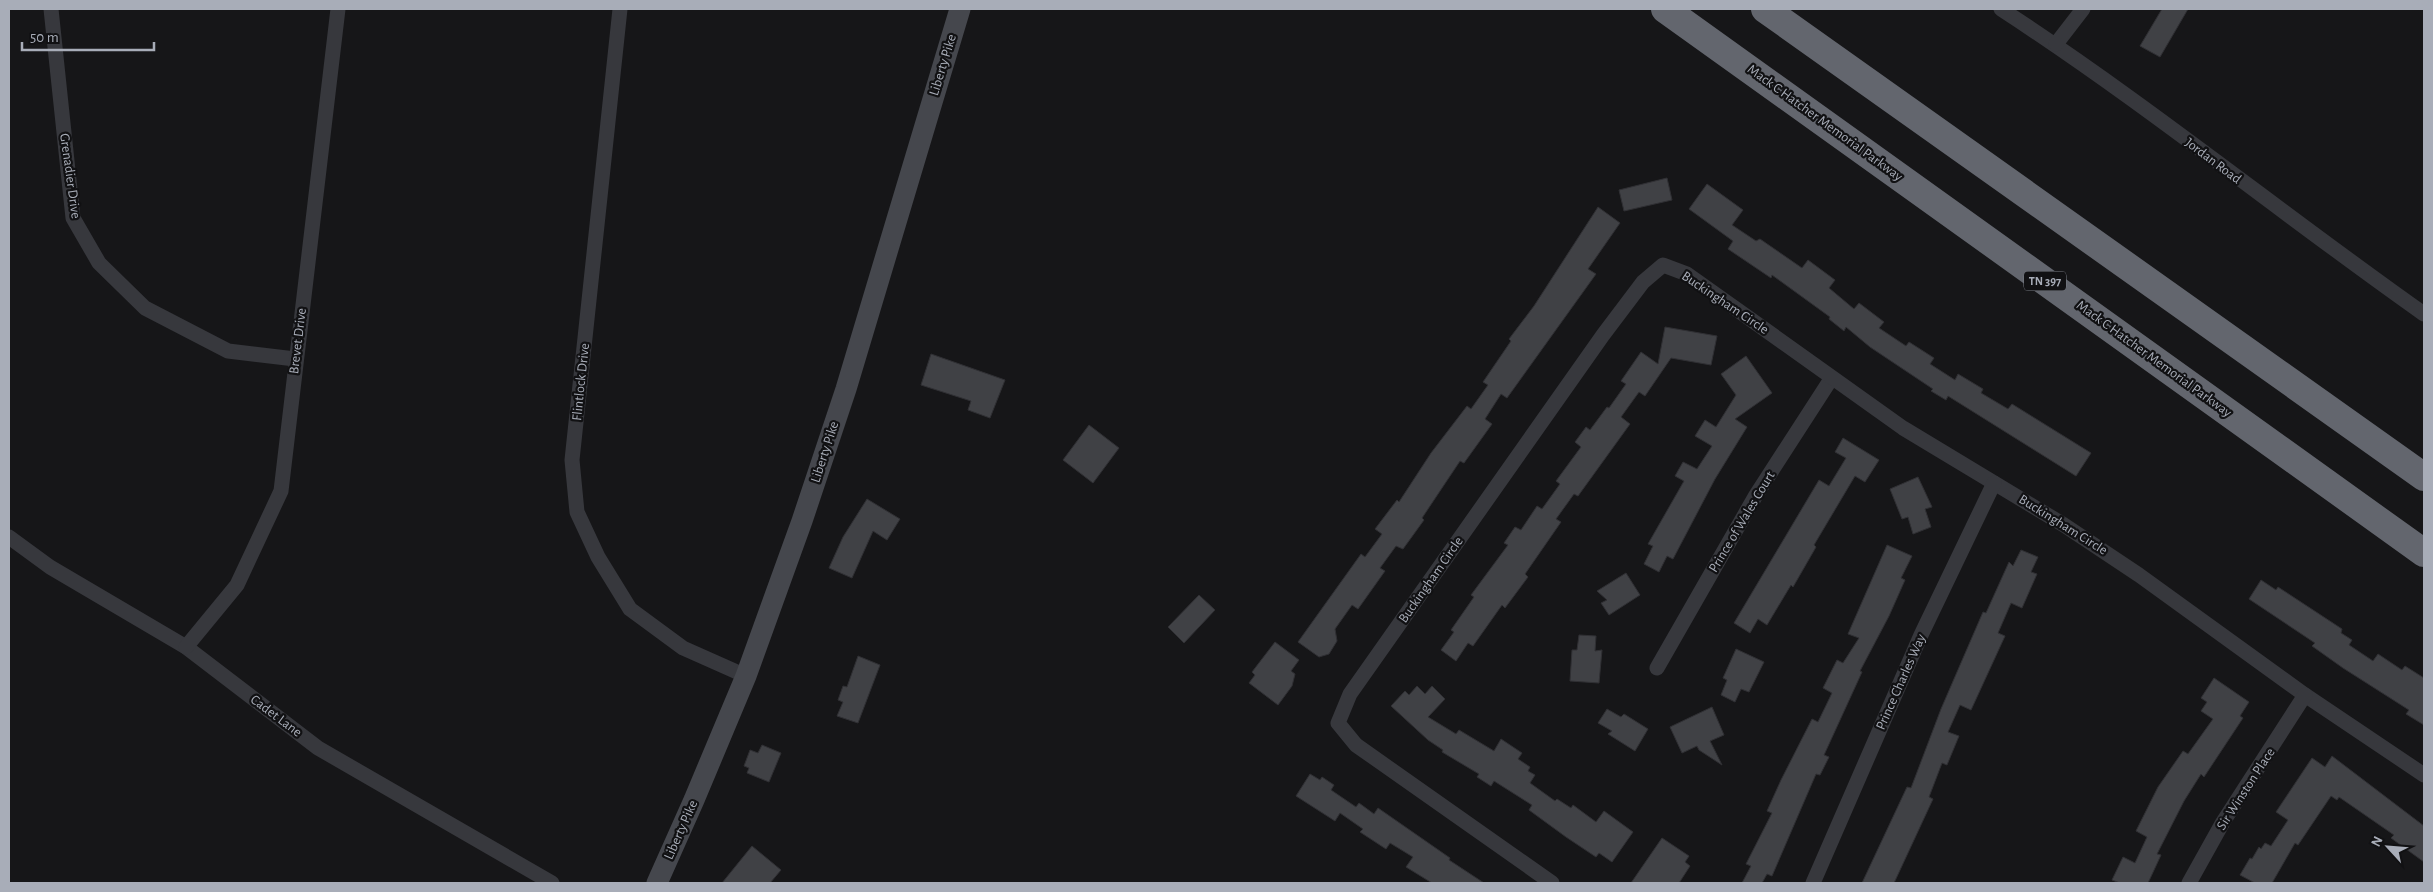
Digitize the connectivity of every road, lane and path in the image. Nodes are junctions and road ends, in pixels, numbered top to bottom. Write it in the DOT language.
graph roads {
  1 [pos="51,9"];
  2 [pos="338,9"];
  3 [pos="620,9"];
  4 [pos="960,9"];
  5 [pos="1665,9"];
  6 [pos="1765,9"];
  7 [pos="2002,9"];
  8 [pos="2083,9"];
  9 [pos="2056,44"];
  10 [pos="2424,314"];
  11 [pos="295,359"];
  12 [pos="1831,378"];
  13 [pos="2424,477"];
  14 [pos="1994,483"];
  15 [pos="9,537"];
  16 [pos="2424,553"];
  17 [pos="186,647"];
  18 [pos="1657,668"];
  19 [pos="746,676"];
  20 [pos="2305,695"];
  21 [pos="2424,775"];
  22 [pos="552,883"];
  23 [pos="657,883"];
  24 [pos="1552,883"];
  25 [pos="1813,883"];
  26 [pos="2189,883"];
  1 -- 11 [label="street, Grenadier Drive"];
  2 -- 11 [label="street, Brevet Drive"];
  3 -- 19 [label="street, Flintlock Drive"];
  4 -- 19 [label="street, Liberty Pike"];
  5 -- 16 [label="highway, Mack C Hatcher Memorial Parkway / TN 397"];
  6 -- 13 [label="highway"];
  7 -- 9 [label="street, Jordan Road"];
  8 -- 9 [label="street"];
  9 -- 10 [label="street, Jordan Road"];
  11 -- 17 [label="street, Brevet Drive"];
  12 -- 14 [label="street, Buckingham Circle"];
  12 -- 18 [label="street, Prince of Wales Court"];
  12 -- 24 [label="street, Buckingham Circle"];
  14 -- 20 [label="street, Buckingham Circle"];
  14 -- 25 [label="street, Prince Charles Way"];
  15 -- 17 [label="street, Cadet Lane"];
  17 -- 22 [label="street, Cadet Lane"];
  19 -- 23 [label="street, Liberty Pike"];
  20 -- 21 [label="street, Buckingham Circle"];
  20 -- 26 [label="street, Sir Winston Place"];
}
